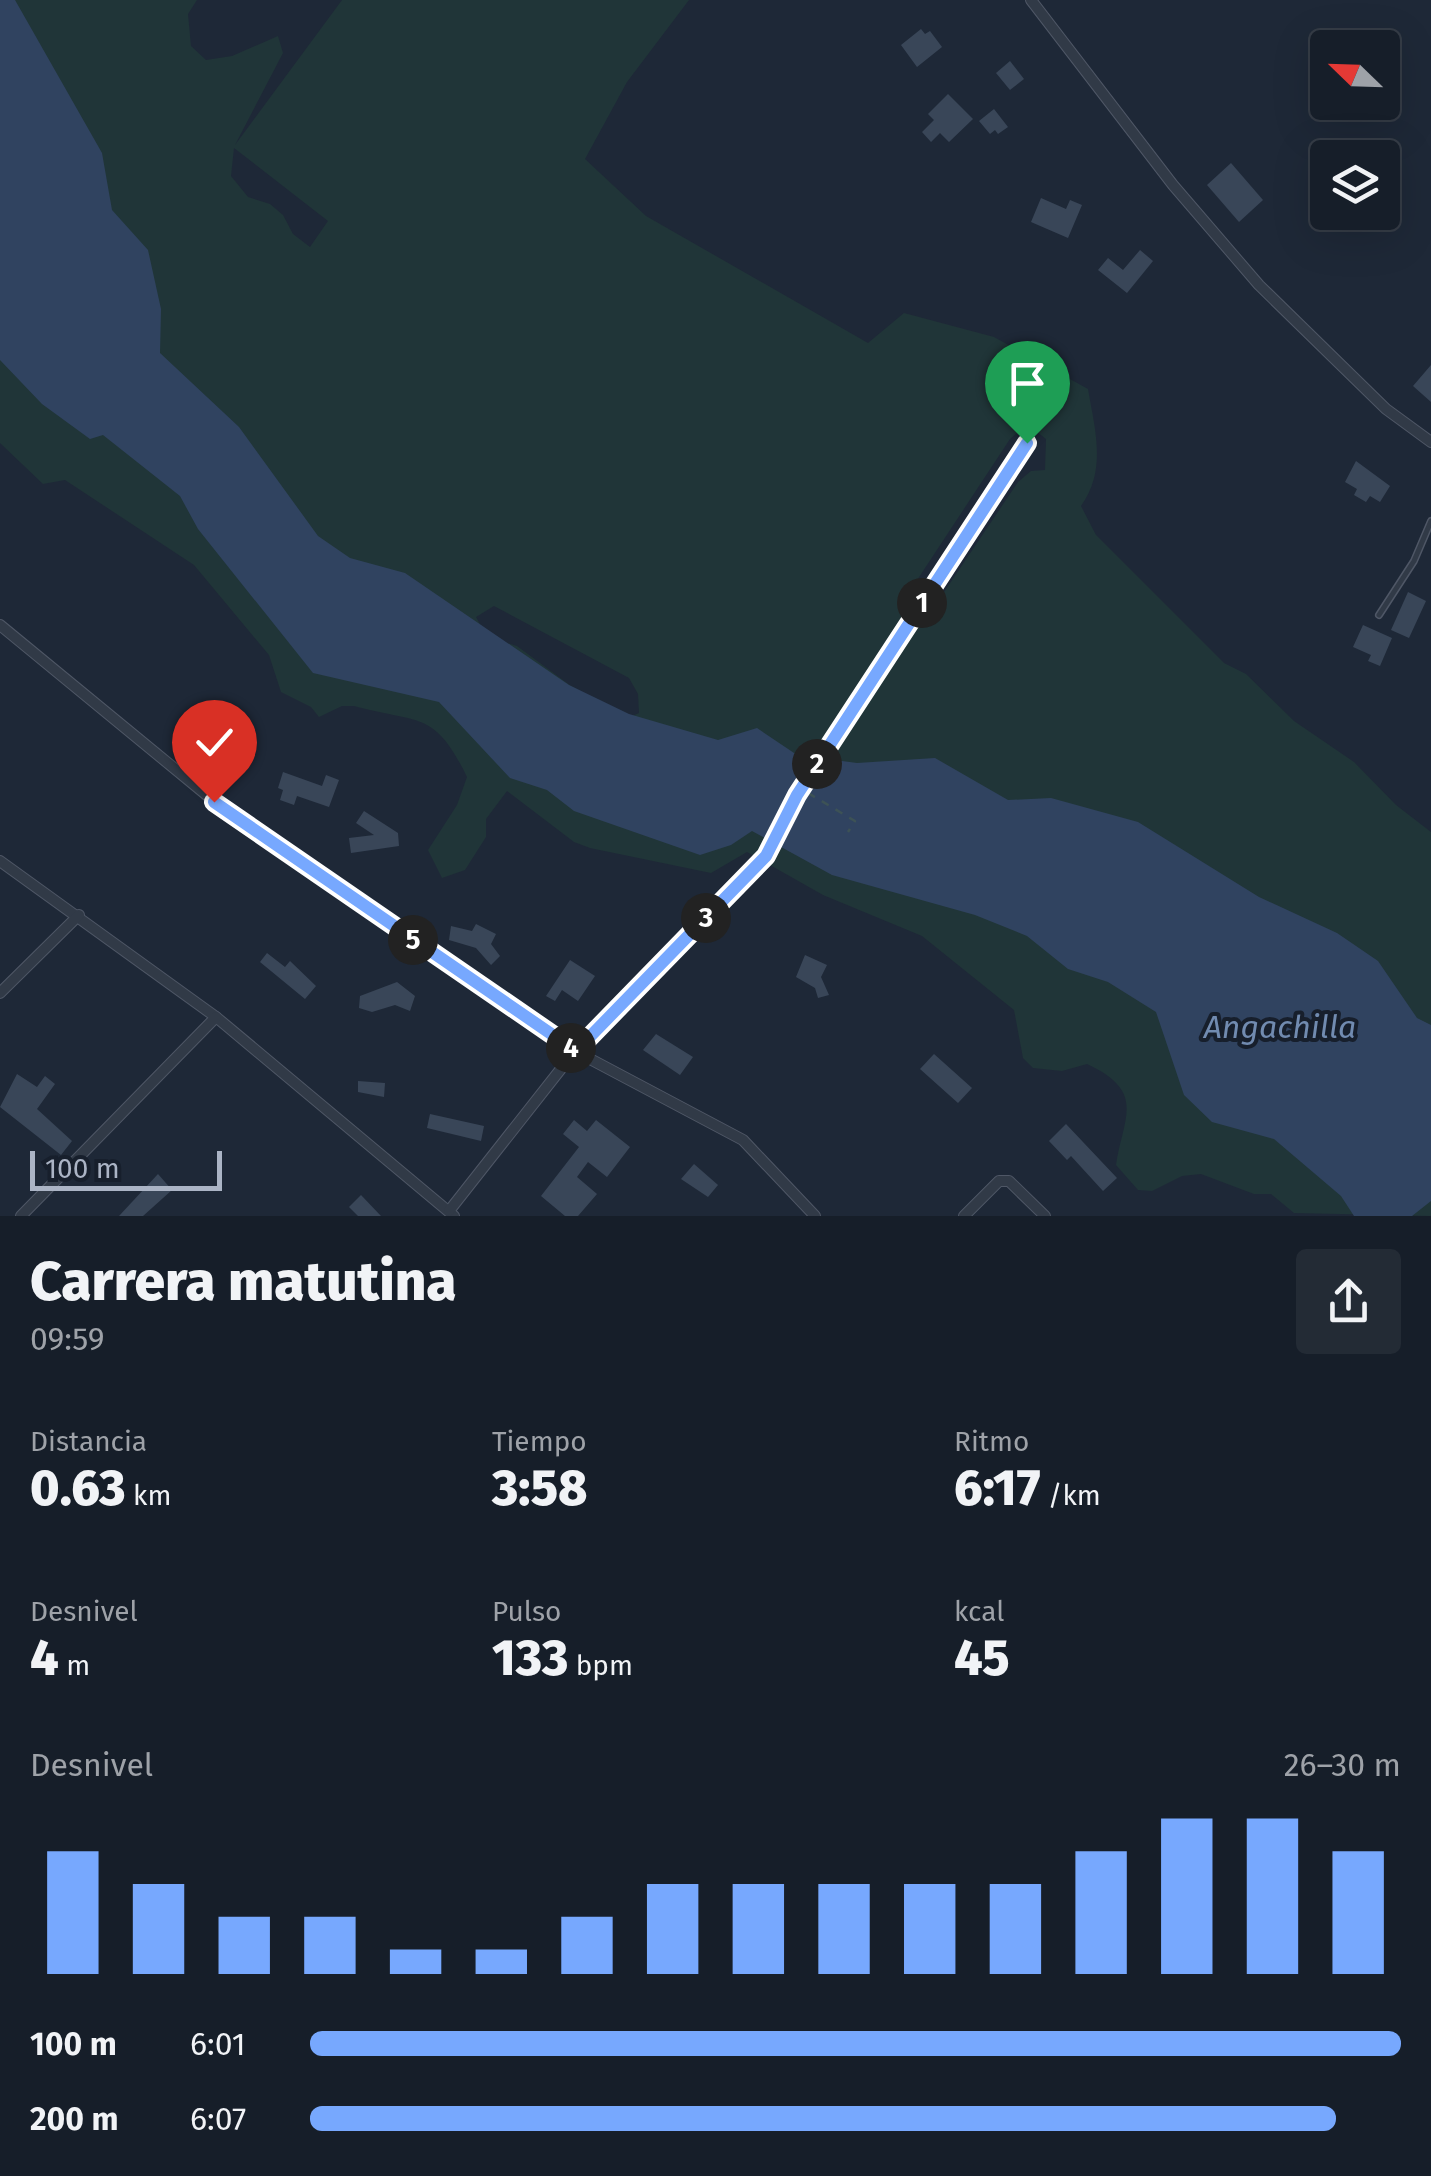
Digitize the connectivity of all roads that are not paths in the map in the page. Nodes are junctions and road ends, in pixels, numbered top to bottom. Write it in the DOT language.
graph roads {
  1 [pos="1031,0"];
  2 [pos="1431,442"];
  3 [pos="1027,443"];
  4 [pos="1431,521"];
  5 [pos="1380,615"];
  6 [pos="0,625"];
  7 [pos="766,856"];
  8 [pos="0,861"];
  9 [pos="79,915"];
  10 [pos="0,993"];
  11 [pos="216,1017"];
  12 [pos="576,1051"];
  13 [pos="451,1214"];
  14 [pos="22,1216"];
  15 [pos="815,1216"];
  16 [pos="964,1216"];
  17 [pos="1044,1216"];
  1 -- 2 [label="street"];
  3 -- 7 [label="lane"];
  4 -- 5 [label="lane"];
  6 -- 12 [label="street"];
  7 -- 12 [label="street"];
  8 -- 9 [label="street"];
  9 -- 10 [label="street"];
  9 -- 11 [label="street"];
  11 -- 13 [label="street"];
  11 -- 14 [label="street"];
  12 -- 13 [label="street"];
  12 -- 15 [label="street"];
  16 -- 17 [label="street"];
}
